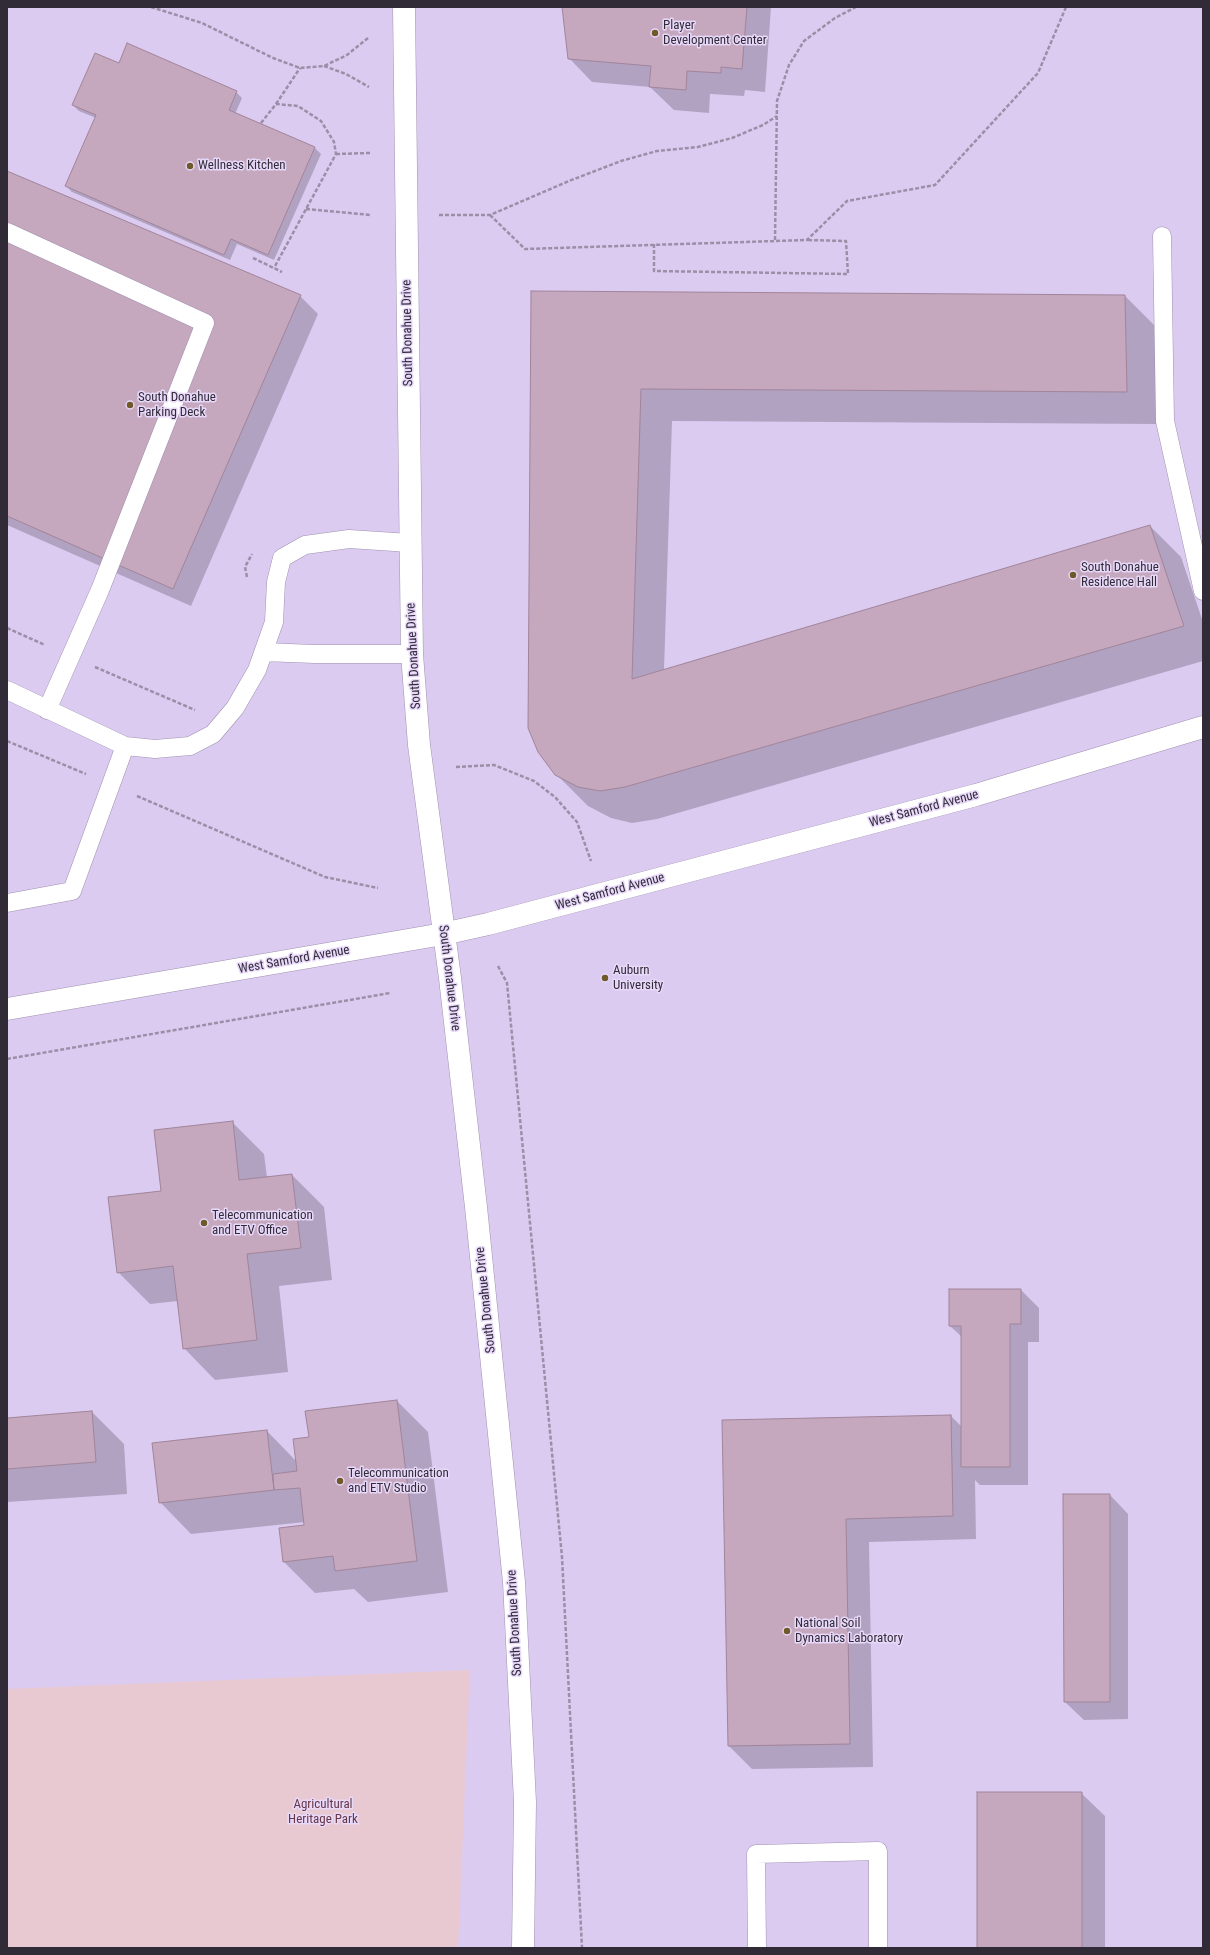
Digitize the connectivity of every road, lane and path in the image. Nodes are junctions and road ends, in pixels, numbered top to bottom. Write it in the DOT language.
graph roads {
  1 [pos="151,7"];
  2 [pos="404,7"];
  3 [pos="856,7"];
  4 [pos="1066,7"];
  5 [pos="368,38"];
  6 [pos="324,66"];
  7 [pos="300,68"];
  8 [pos="369,87"];
  9 [pos="276,104"];
  10 [pos="777,116"];
  11 [pos="261,124"];
  12 [pos="370,153"];
  13 [pos="336,154"];
  14 [pos="306,210"];
  15 [pos="372,215"];
  16 [pos="439,215"];
  17 [pos="490,215"];
  18 [pos="7,232"];
  19 [pos="1162,236"];
  20 [pos="775,240"];
  21 [pos="807,240"];
  22 [pos="654,244"];
  23 [pos="253,258"];
  24 [pos="274,268"];
  25 [pos="282,272"];
  26 [pos="410,543"];
  27 [pos="255,548"];
  28 [pos="247,582"];
  29 [pos="1203,591"];
  30 [pos="7,628"];
  31 [pos="264,652"];
  32 [pos="412,654"];
  33 [pos="71,657"];
  34 [pos="7,690"];
  35 [pos="47,710"];
  36 [pos="200,713"];
  37 [pos="1203,728"];
  38 [pos="7,742"];
  39 [pos="125,746"];
  40 [pos="456,767"];
  41 [pos="111,785"];
  42 [pos="591,862"];
  43 [pos="378,888"];
  44 [pos="7,903"];
  45 [pos="443,934"];
  46 [pos="498,966"];
  47 [pos="390,993"];
  48 [pos="7,1010"];
  49 [pos="7,1059"];
  50 [pos="523,1948"];
  51 [pos="582,1948"];
  52 [pos="757,1948"];
  53 [pos="878,1948"];
  1 -- 7 [label="path"];
  2 -- 26 [label="street, South Donahue Drive"];
  3 -- 10 [label="path"];
  4 -- 21 [label="path"];
  5 -- 6 [label="path"];
  6 -- 7 [label="path"];
  6 -- 8 [label="path"];
  7 -- 9 [label="path"];
  9 -- 11 [label="path"];
  9 -- 13 [label="path"];
  10 -- 17 [label="path"];
  10 -- 20 [label="path"];
  12 -- 13 [label="path"];
  13 -- 14 [label="path"];
  14 -- 15 [label="path"];
  14 -- 24 [label="path"];
  16 -- 17 [label="path"];
  17 -- 22 [label="path"];
  18 -- 33 [label="lane"];
  19 -- 29 [label="lane"];
  20 -- 21 [label="path"];
  20 -- 22 [label="path"];
  21 -- 22 [label="path"];
  23 -- 24 [label="path"];
  24 -- 25 [label="path"];
  26 -- 31 [label="lane"];
  26 -- 32 [label="street, South Donahue Drive"];
  27 -- 28 [label="path"];
  30 -- 33 [label="path"];
  31 -- 32 [label="lane"];
  31 -- 39 [label="lane"];
  32 -- 45 [label="street, South Donahue Drive"];
  33 -- 35 [label="lane"];
  33 -- 36 [label="path"];
  34 -- 35 [label="lane"];
  35 -- 39 [label="lane"];
  37 -- 45 [label="street, West Samford Avenue"];
  38 -- 41 [label="path"];
  39 -- 41 [label="lane"];
  40 -- 42 [label="path"];
  41 -- 43 [label="path"];
  41 -- 44 [label="lane"];
  45 -- 48 [label="street, West Samford Avenue"];
  45 -- 50 [label="street, South Donahue Drive"];
  46 -- 51 [label="path"];
  47 -- 49 [label="path"];
  52 -- 53 [label="lane"];
}
